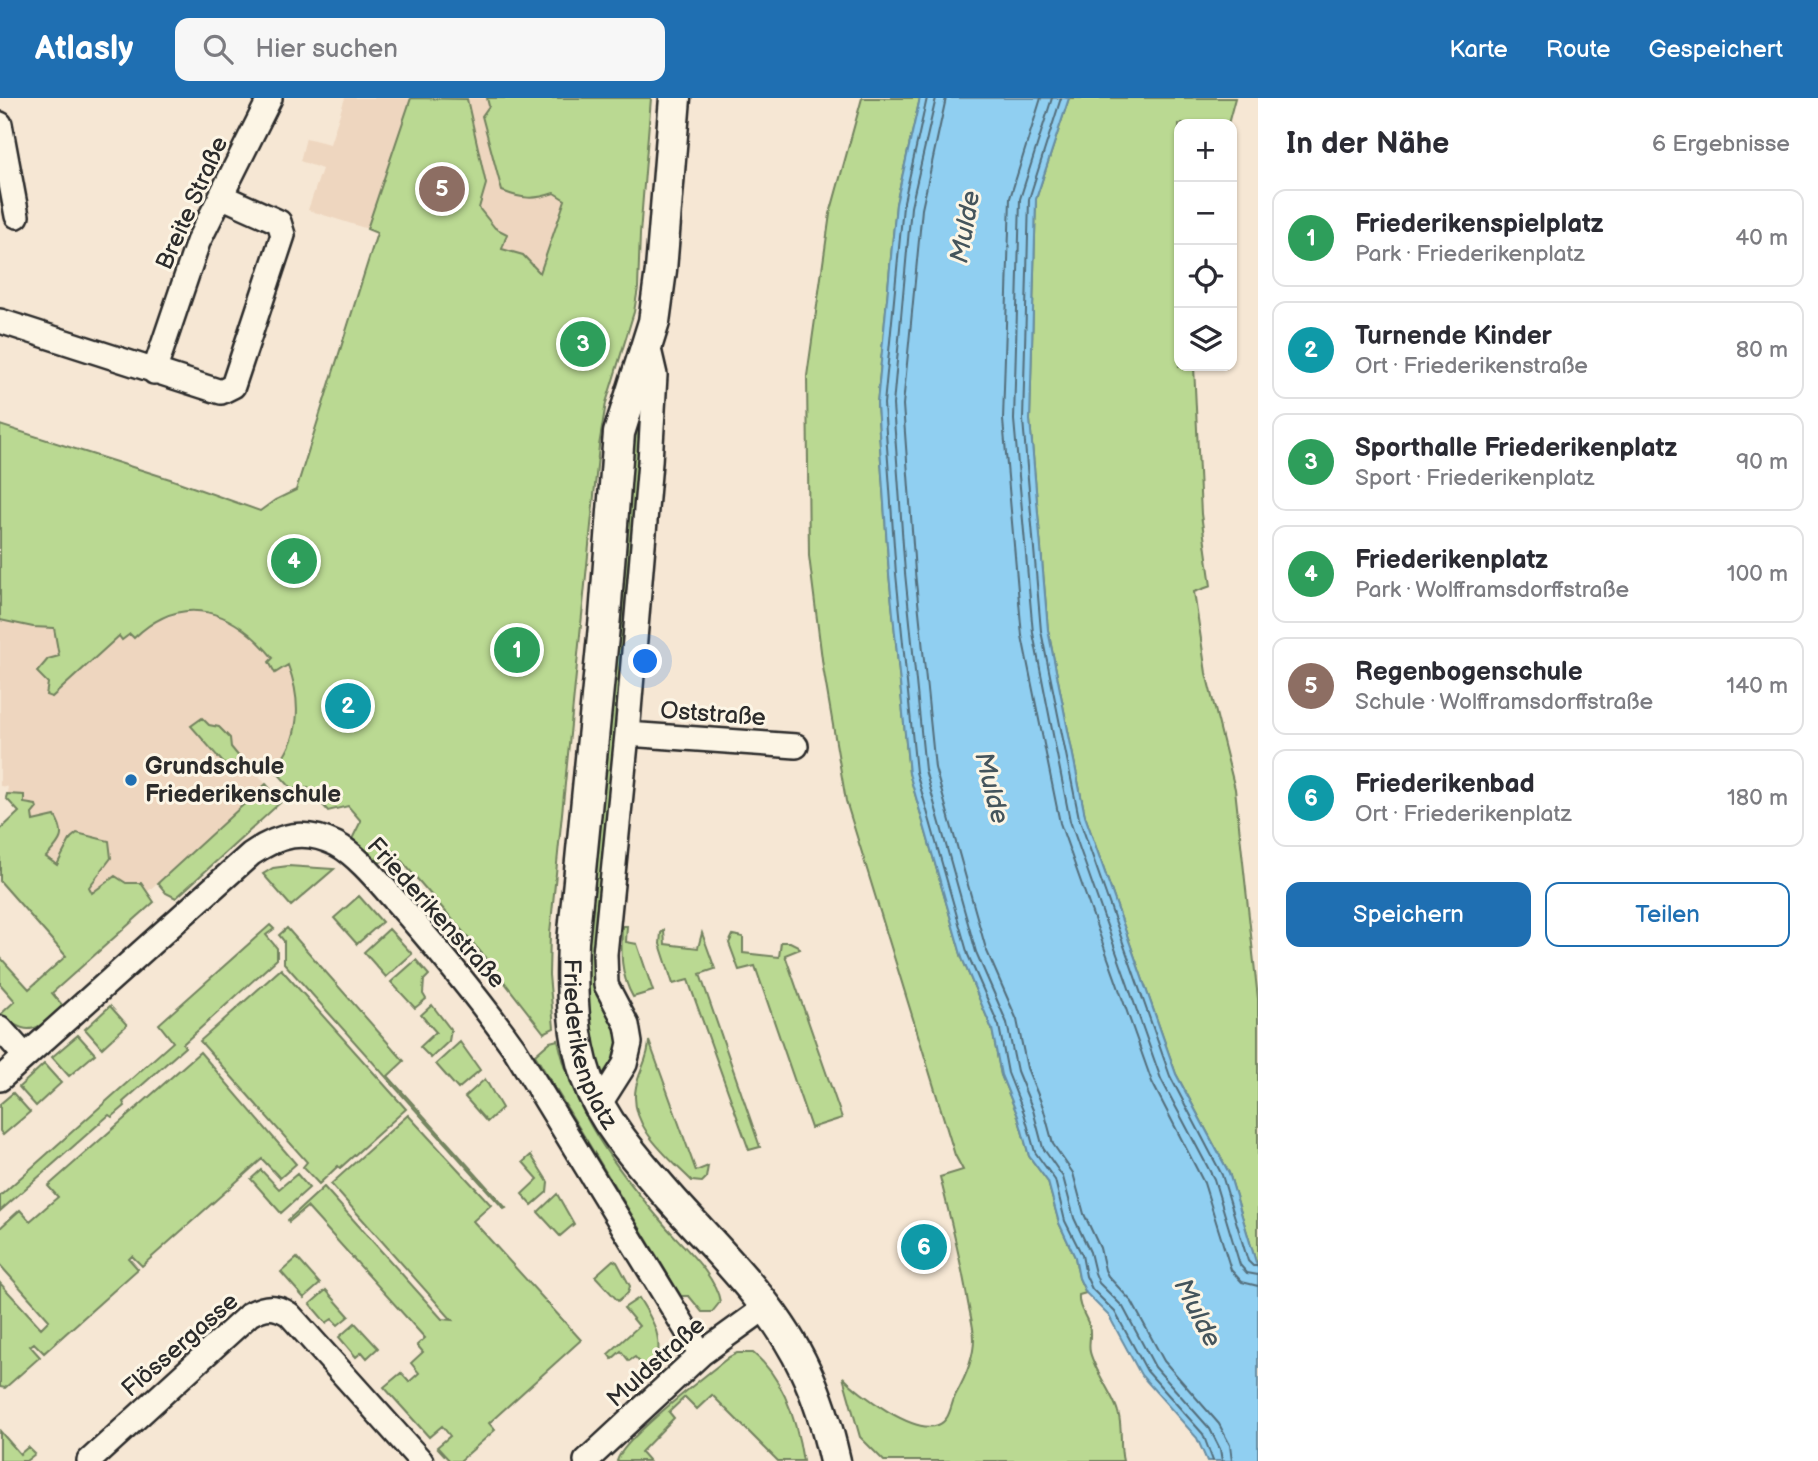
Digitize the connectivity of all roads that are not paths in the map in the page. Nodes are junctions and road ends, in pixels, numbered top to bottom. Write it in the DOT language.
graph roads {
  1 [pos="270,98"];
  2 [pos="674,98"];
  3 [pos="0,124"];
  4 [pos="221,196"];
  5 [pos="17,216"];
  6 [pos="0,321"];
  7 [pos="648,345"];
  8 [pos="154,372"];
  9 [pos="627,734"];
  10 [pos="796,746"];
  11 [pos="0,1028"];
  12 [pos="25,1056"];
  13 [pos="0,1079"];
  14 [pos="599,1105"];
  15 [pos="766,1307"];
  16 [pos="701,1354"];
  17 [pos="89,1461"];
  18 [pos="421,1461"];
  19 [pos="586,1461"];
  20 [pos="835,1461"];
  1 -- 4 [label="street, Breite Straße"];
  2 -- 7 [label="main road, Friederikenplatz"];
  3 -- 5 [label="street"];
  4 -- 8 [label="street, Breite Straße"];
  4 -- 8 [label="street"];
  6 -- 8 [label="street"];
  7 -- 9 [label="street"];
  7 -- 14 [label="main road, Friederikenplatz"];
  9 -- 10 [label="street, Oststraße"];
  9 -- 14 [label="street"];
  11 -- 12 [label="street"];
  12 -- 13 [label="street, Friederikenstraße"];
  12 -- 16 [label="street, Friederikenstraße"];
  14 -- 15 [label="main road, Friederikenplatz"];
  15 -- 16 [label="street, Muldstraße"];
  15 -- 20 [label="main road, Friederikenplatz"];
  16 -- 19 [label="street, Muldstraße"];
  17 -- 18 [label="street, Flössergasse"];
}
